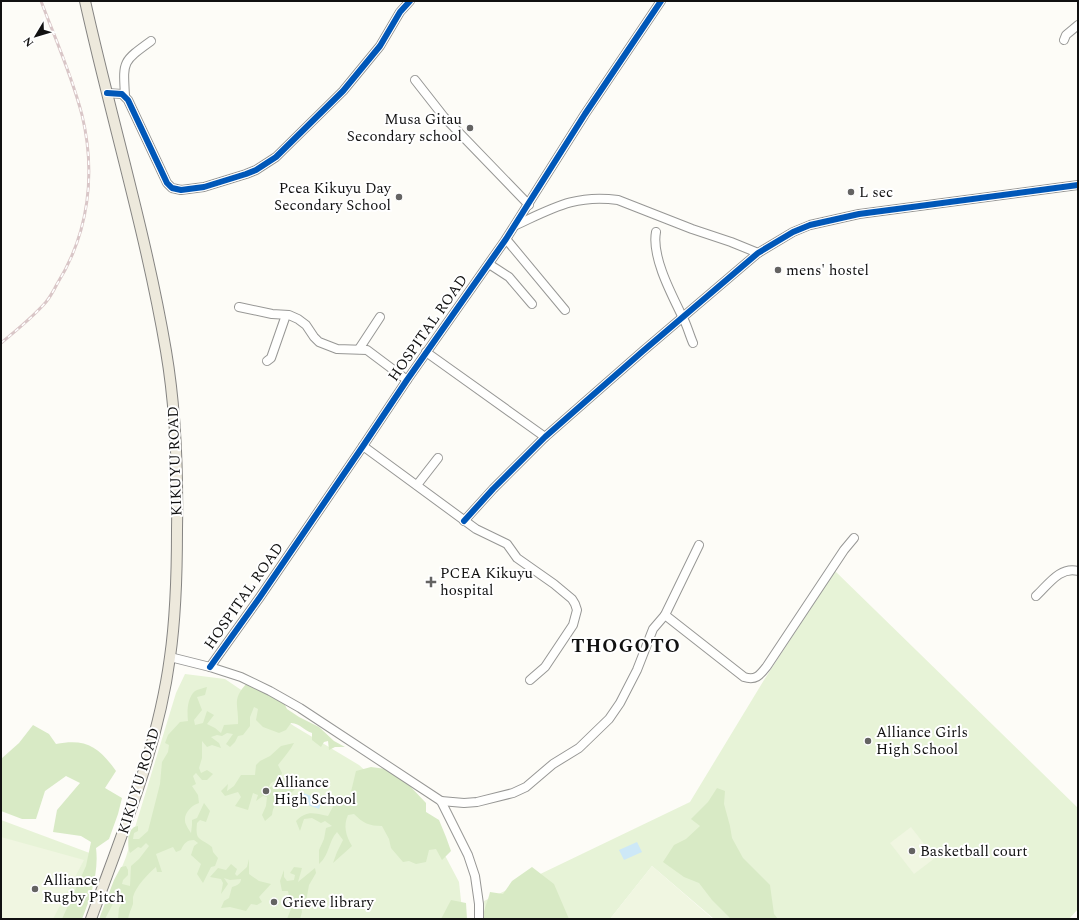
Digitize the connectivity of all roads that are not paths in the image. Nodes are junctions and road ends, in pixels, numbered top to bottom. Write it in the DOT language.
graph roads {
  1 [pos="85,1"];
  2 [pos="410,1"];
  3 [pos="661,1"];
  4 [pos="1078,25"];
  5 [pos="1064,40"];
  6 [pos="150,41"];
  7 [pos="415,80"];
  8 [pos="107,93"];
  9 [pos="125,96"];
  10 [pos="1078,185"];
  11 [pos="529,205"];
  12 [pos="515,226"];
  13 [pos="656,232"];
  14 [pos="506,239"];
  15 [pos="758,254"];
  16 [pos="488,264"];
  17 [pos="532,304"];
  18 [pos="239,307"];
  19 [pos="565,310"];
  20 [pos="286,315"];
  21 [pos="380,317"];
  22 [pos="683,317"];
  23 [pos="693,343"];
  24 [pos="359,349"];
  25 [pos="426,352"];
  26 [pos="267,361"];
  27 [pos="406,380"];
  28 [pos="545,436"];
  29 [pos="363,446"];
  30 [pos="438,458"];
  31 [pos="416,485"];
  32 [pos="464,521"];
  33 [pos="854,538"];
  34 [pos="699,545"];
  35 [pos="1078,571"];
  36 [pos="1036,596"];
  37 [pos="664,615"];
  38 [pos="170,657"];
  39 [pos="210,667"];
  40 [pos="530,680"];
  41 [pos="441,801"];
  42 [pos="91,919"];
  43 [pos="479,919"];
  1 -- 8 [label="main road, KIKUYU ROAD"];
  2 -- 9 [label="street"];
  3 -- 11 [label="street, HOSPITAL ROAD"];
  4 -- 5 [label="street"];
  6 -- 9 [label="street"];
  7 -- 11 [label="street"];
  8 -- 9 [label="street"];
  8 -- 38 [label="main road, KIKUYU ROAD"];
  10 -- 15 [label="street"];
  11 -- 12 [label="street, HOSPITAL ROAD"];
  12 -- 14 [label="street, HOSPITAL ROAD"];
  12 -- 15 [label="street"];
  13 -- 22 [label="street"];
  14 -- 16 [label="street, HOSPITAL ROAD"];
  14 -- 19 [label="street"];
  15 -- 22 [label="street"];
  16 -- 17 [label="street"];
  16 -- 25 [label="street, HOSPITAL ROAD"];
  18 -- 20 [label="street"];
  20 -- 24 [label="street"];
  20 -- 26 [label="street"];
  21 -- 24 [label="street"];
  22 -- 23 [label="street"];
  22 -- 28 [label="street"];
  24 -- 27 [label="street"];
  25 -- 27 [label="street, HOSPITAL ROAD"];
  25 -- 28 [label="street"];
  27 -- 29 [label="street, HOSPITAL ROAD"];
  28 -- 32 [label="street"];
  29 -- 31 [label="street"];
  29 -- 39 [label="street, HOSPITAL ROAD"];
  30 -- 31 [label="street"];
  31 -- 32 [label="street"];
  32 -- 40 [label="street"];
  33 -- 37 [label="street"];
  34 -- 37 [label="street"];
  35 -- 36 [label="street"];
  37 -- 41 [label="street"];
  38 -- 39 [label="street"];
  38 -- 42 [label="main road, KIKUYU ROAD"];
  39 -- 41 [label="street"];
  41 -- 43 [label="street"];
}
